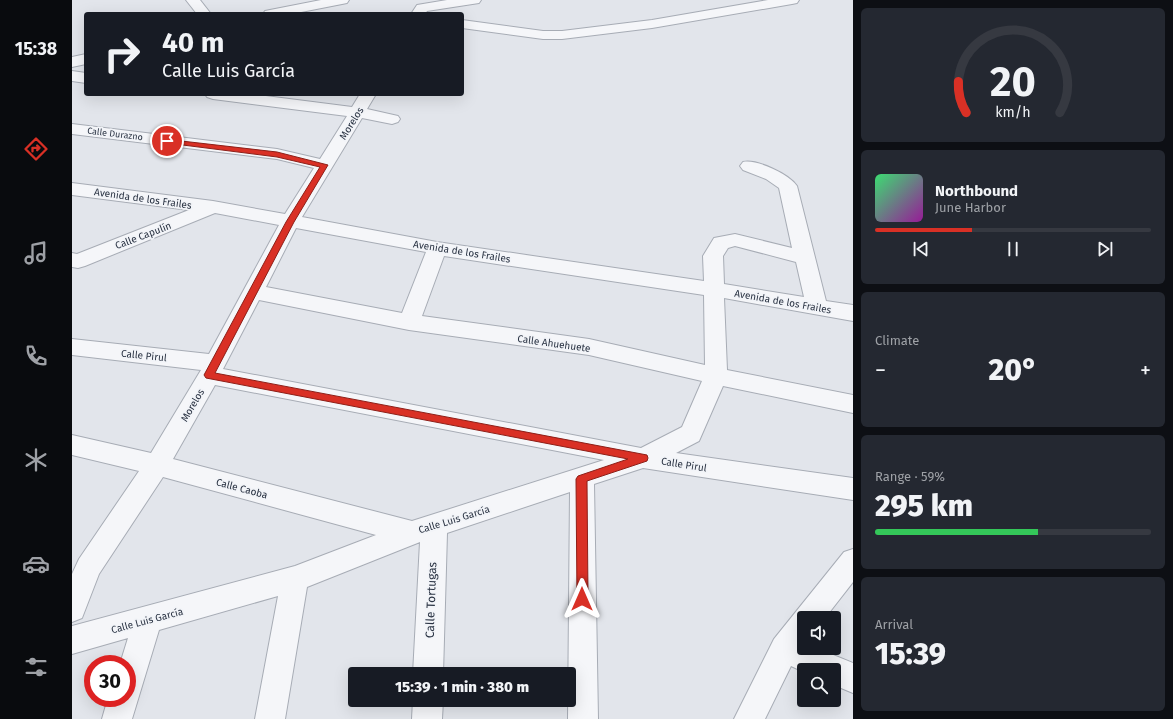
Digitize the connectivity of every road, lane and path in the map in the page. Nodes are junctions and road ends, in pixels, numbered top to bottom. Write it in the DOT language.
graph roads {
  1 [pos="193,0"];
  2 [pos="342,0"];
  3 [pos="474,0"];
  4 [pos="792,0"];
  5 [pos="451,2"];
  6 [pos="421,7"];
  7 [pos="302,10"];
  8 [pos="202,12"];
  9 [pos="286,12"];
  10 [pos="464,24"];
  11 [pos="84,59"];
  12 [pos="72,62"];
  13 [pos="72,76"];
  14 [pos="84,78"];
  15 [pos="229,96"];
  16 [pos="367,96"];
  17 [pos="357,112"];
  18 [pos="392,119"];
  19 [pos="72,129"];
  20 [pos="324,165"];
  21 [pos="749,166"];
  22 [pos="72,189"];
  23 [pos="213,207"];
  24 [pos="290,222"];
  25 [pos="437,248"];
  26 [pos="804,258"];
  27 [pos="72,260"];
  28 [pos="713,289"];
  29 [pos="253,292"];
  30 [pos="817,307"];
  31 [pos="853,313"];
  32 [pos="409,322"];
  33 [pos="72,347"];
  34 [pos="212,369"];
  35 [pos="716,376"];
  36 [pos="853,404"];
  37 [pos="72,445"];
  38 [pos="643,458"];
  39 [pos="157,465"];
  40 [pos="582,479"];
  41 [pos="853,489"];
  42 [pos="423,529"];
  43 [pos="853,561"];
  44 [pos="80,567"];
  45 [pos="295,579"];
  46 [pos="72,609"];
  47 [pos="814,611"];
  48 [pos="148,620"];
  49 [pos="797,632"];
  50 [pos="72,640"];
  51 [pos="784,649"];
  52 [pos="136,658"];
  53 [pos="428,667"];
  54 [pos="853,678"];
  55 [pos="120,707"];
  56 [pos="428,707"];
  57 [pos="117,719"];
  58 [pos="270,719"];
  59 [pos="427,719"];
  60 [pos="583,719"];
  61 [pos="749,719"];
  1 -- 8 [label="street"];
  2 -- 7 [label="street"];
  3 -- 5 [label="street"];
  4 -- 10 [label="street"];
  5 -- 6 [label="street"];
  7 -- 9 [label="street"];
  11 -- 12 [label="street"];
  13 -- 14 [label="street"];
  15 -- 17 [label="street"];
  16 -- 17 [label="street, Morelos"];
  17 -- 18 [label="street"];
  17 -- 20 [label="street, Morelos"];
  19 -- 20 [label="street, Calle Durazno"];
  20 -- 24 [label="street, Morelos"];
  21 -- 26 [label="street"];
  22 -- 23 [label="street, Avenida de los Frailes"];
  23 -- 24 [label="street, Avenida de los Frailes"];
  23 -- 27 [label="street, Calle Capulín"];
  24 -- 25 [label="street, Avenida de los Frailes"];
  24 -- 29 [label="street, Morelos"];
  25 -- 28 [label="street, Avenida de los Frailes"];
  25 -- 32 [label="street"];
  26 -- 28 [label="street, Calle Luis García"];
  26 -- 30 [label="street"];
  28 -- 30 [label="street, Avenida de los Frailes"];
  28 -- 35 [label="street, Calle Luis García"];
  29 -- 32 [label="street, Calle Ahuehuete"];
  29 -- 34 [label="street, Morelos"];
  30 -- 31 [label="street, Avenida de los Frailes"];
  32 -- 35 [label="street, Calle Ahuehuete"];
  33 -- 34 [label="street, Calle Pirul"];
  34 -- 38 [label="street, Calle Pirul"];
  34 -- 39 [label="street, Morelos"];
  35 -- 36 [label="street, Calle Ahuehuete"];
  35 -- 38 [label="street, Calle Luis García"];
  37 -- 39 [label="street, Calle Caoba"];
  38 -- 40 [label="street, Calle Luis García"];
  38 -- 41 [label="street, Calle Pirul"];
  39 -- 42 [label="street, Calle Caoba"];
  39 -- 44 [label="street, Morelos"];
  40 -- 42 [label="street, Calle Luis García"];
  40 -- 60 [label="street"];
  42 -- 45 [label="street, Calle Luis García"];
  42 -- 53 [label="street, Calle Tortugas"];
  43 -- 47 [label="street"];
  44 -- 46 [label="street, Morelos"];
  45 -- 48 [label="street, Calle Luis García"];
  45 -- 58 [label="street"];
  48 -- 50 [label="street, Calle Luis García"];
  48 -- 52 [label="street"];
  49 -- 51 [label="street"];
  51 -- 54 [label="street"];
  51 -- 61 [label="street"];
  55 -- 57 [label="street"];
  56 -- 59 [label="street"];
}
